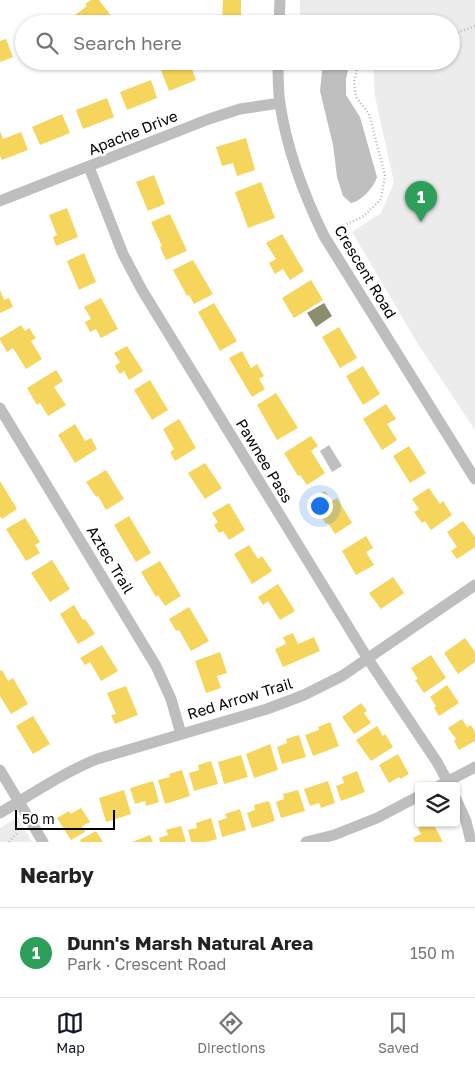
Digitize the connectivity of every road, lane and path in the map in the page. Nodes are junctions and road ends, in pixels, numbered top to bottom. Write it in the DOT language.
graph roads {
  1 [pos="280,0"];
  2 [pos="279,15"];
  3 [pos="475,26"];
  4 [pos="460,32"];
  5 [pos="278,70"];
  6 [pos="357,70"];
  7 [pos="280,103"];
  8 [pos="89,167"];
  9 [pos="0,201"];
  10 [pos="324,236"];
  11 [pos="0,408"];
  12 [pos="475,478"];
  13 [pos="475,585"];
  14 [pos="368,659"];
  15 [pos="181,734"];
  16 [pos="475,767"];
  17 [pos="0,770"];
  18 [pos="445,782"];
  19 [pos="449,782"];
  20 [pos="415,798"];
  21 [pos="19,802"];
  22 [pos="460,807"];
  23 [pos="0,813"];
  24 [pos="17,833"];
  25 [pos="335,838"];
  26 [pos="9,842"];
  27 [pos="43,842"];
  28 [pos="306,842"];
  29 [pos="471,842"];
  1 -- 2 [label="street"];
  3 -- 4 [label="path"];
  5 -- 7 [label="street, Crescent Road"];
  6 -- 10 [label="path"];
  7 -- 8 [label="street, Apache Drive"];
  7 -- 10 [label="street, Crescent Road"];
  8 -- 9 [label="street, Apache Drive"];
  8 -- 14 [label="street, Pawnee Pass"];
  10 -- 12 [label="street, Crescent Road"];
  11 -- 15 [label="street, Aztec Trail"];
  13 -- 14 [label="street, Red Arrow Trail"];
  14 -- 15 [label="street, Red Arrow Trail"];
  14 -- 18 [label="street, Pawnee Pass"];
  15 -- 21 [label="street, Red Arrow Trail"];
  16 -- 19 [label="street"];
  17 -- 21 [label="street"];
  20 -- 25 [label="street"];
  21 -- 23 [label="street, Red Arrow Trail"];
  21 -- 27 [label="street"];
  22 -- 29 [label="street"];
  24 -- 26 [label="path"];
  25 -- 28 [label="street"];
}
